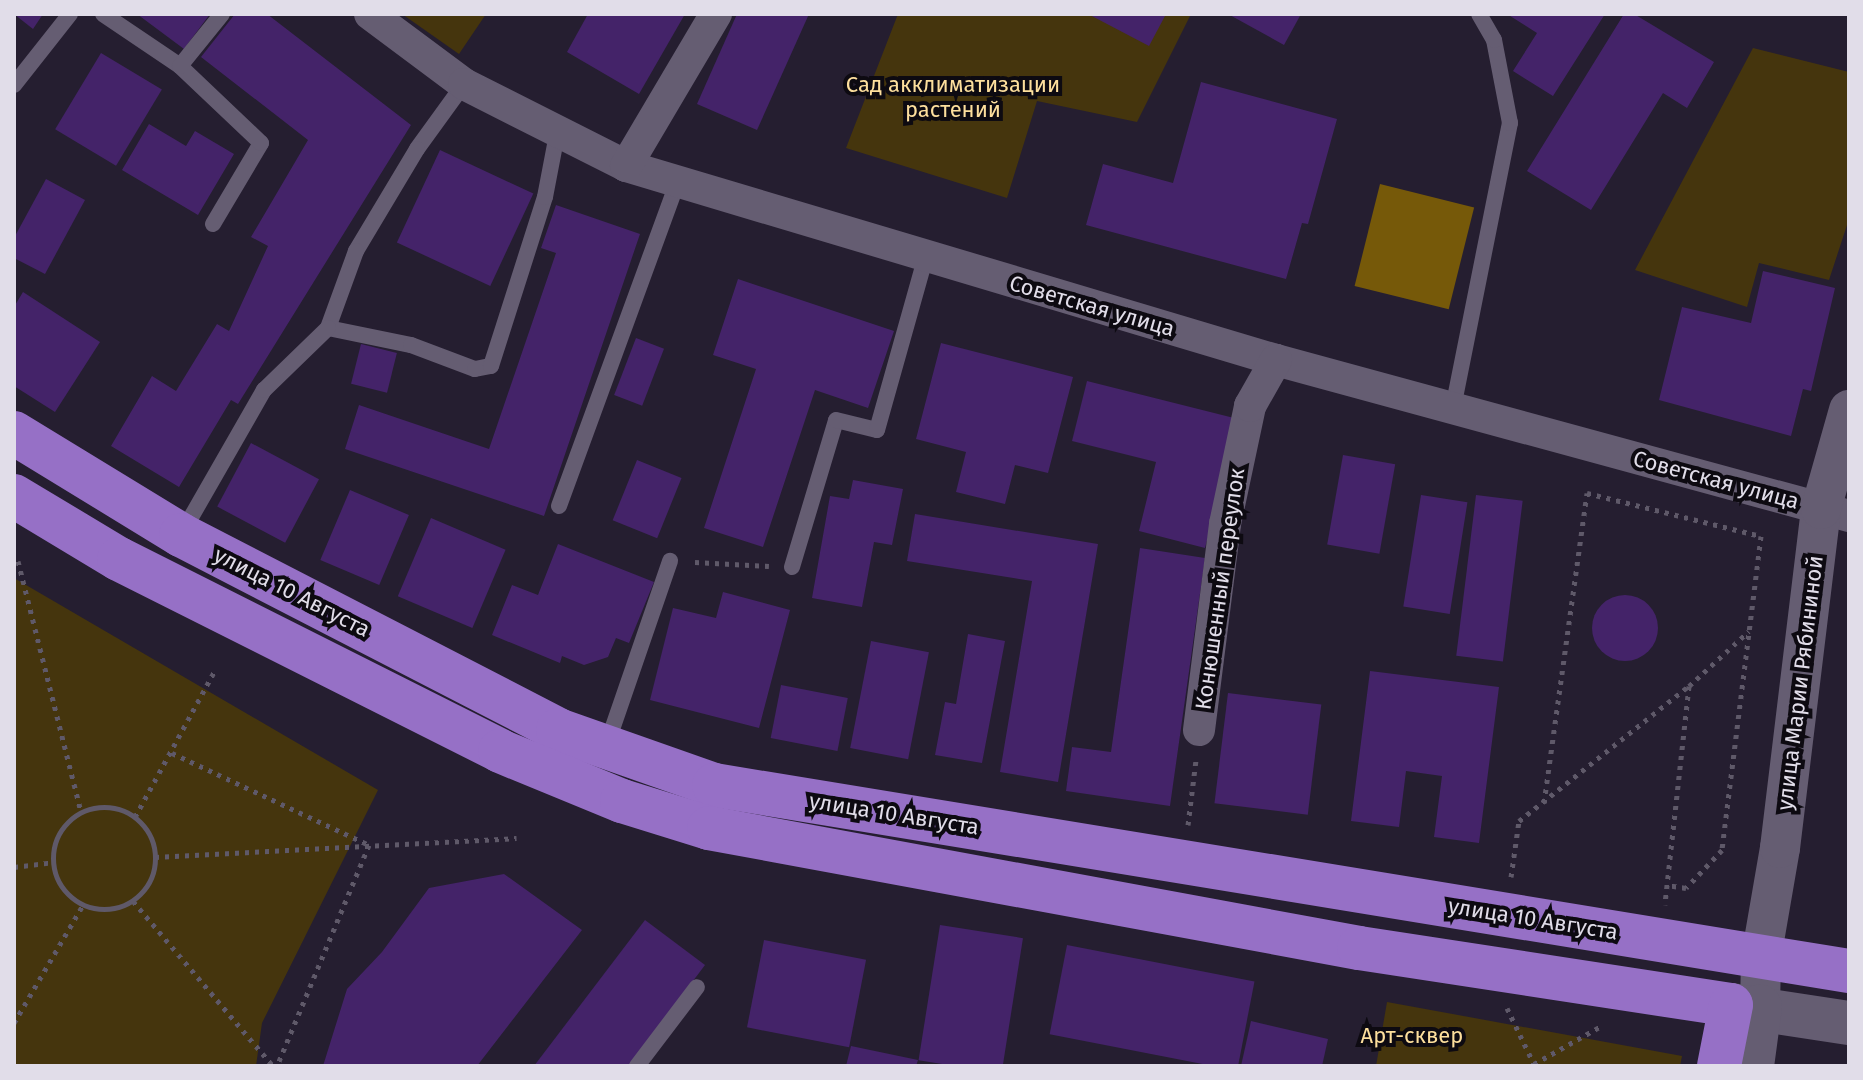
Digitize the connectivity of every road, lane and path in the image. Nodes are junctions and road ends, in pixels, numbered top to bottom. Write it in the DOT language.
graph roads {
  1 [pos="70,14"];
  2 [pos="103,14"];
  3 [pos="222,14"];
  4 [pos="370,14"];
  5 [pos="716,14"];
  6 [pos="1479,14"];
  7 [pos="180,66"];
  8 [pos="464,84"];
  9 [pos="14,85"];
  10 [pos="557,134"];
  11 [pos="626,166"];
  12 [pos="678,181"];
  13 [pos="213,224"];
  14 [pos="926,256"];
  15 [pos="328,328"];
  16 [pos="1276,360"];
  17 [pos="1453,408"];
  18 [pos="1849,410"];
  19 [pos="14,433"];
  20 [pos="14,496"];
  21 [pos="559,506"];
  22 [pos="1835,512"];
  23 [pos="181,535"];
  24 [pos="18,561"];
  25 [pos="670,561"];
  26 [pos="792,567"];
  27 [pos="1749,631"];
  28 [pos="215,670"];
  29 [pos="1689,686"];
  30 [pos="1199,730"];
  31 [pos="605,749"];
  32 [pos="172,753"];
  33 [pos="1544,803"];
  34 [pos="81,812"];
  35 [pos="135,817"];
  36 [pos="1187,830"];
  37 [pos="517,838"];
  38 [pos="369,845"];
  39 [pos="155,857"];
  40 [pos="52,862"];
  41 [pos="14,867"];
  42 [pos="1510,882"];
  43 [pos="1667,885"];
  44 [pos="133,901"];
  45 [pos="83,905"];
  46 [pos="1665,907"];
  47 [pos="1761,958"];
  48 [pos="1849,971"];
  49 [pos="697,987"];
  50 [pos="1746,1006"];
  51 [pos="1507,1007"];
  52 [pos="14,1023"];
  53 [pos="1849,1023"];
  54 [pos="1603,1025"];
  55 [pos="1534,1065"];
  56 [pos="275,1066"];
  57 [pos="637,1066"];
  58 [pos="1719,1066"];
  59 [pos="1752,1066"];
  1 -- 9 [label="lane"];
  2 -- 7 [label="lane"];
  3 -- 7 [label="lane"];
  4 -- 8 [label="street, Советская улица"];
  5 -- 11 [label="street"];
  6 -- 17 [label="lane"];
  7 -- 13 [label="lane"];
  8 -- 10 [label="street, Советская улица"];
  8 -- 15 [label="lane"];
  10 -- 11 [label="street, Советская улица"];
  10 -- 15 [label="lane"];
  11 -- 12 [label="street, Советская улица"];
  12 -- 14 [label="street, Советская улица"];
  12 -- 21 [label="lane"];
  14 -- 16 [label="street, Советская улица"];
  14 -- 26 [label="lane"];
  15 -- 23 [label="lane"];
  16 -- 17 [label="street, Советская улица"];
  16 -- 30 [label="street, Конюшенный переулок"];
  17 -- 22 [label="street, Советская улица"];
  18 -- 22 [label="street, улица Марии Рябининой"];
  19 -- 23 [label="highway, улица 10 Августа"];
  20 -- 50 [label="highway, улица 10 Августа"];
  22 -- 47 [label="street, улица Марии Рябининой"];
  23 -- 31 [label="highway, улица 10 Августа"];
  24 -- 34 [label="path"];
  25 -- 26 [label="path"];
  25 -- 31 [label="lane"];
  27 -- 29 [label="path"];
  27 -- 33 [label="path"];
  27 -- 43 [label="path"];
  28 -- 32 [label="path"];
  29 -- 33 [label="path"];
  29 -- 43 [label="path"];
  30 -- 36 [label="path"];
  31 -- 47 [label="highway, улица 10 Августа"];
  32 -- 35 [label="path"];
  32 -- 38 [label="path"];
  33 -- 42 [label="path"];
  34 -- 35 [label="path"];
  34 -- 40 [label="path"];
  35 -- 39 [label="path"];
  37 -- 38 [label="path"];
  38 -- 39 [label="path"];
  38 -- 56 [label="path"];
  39 -- 44 [label="path"];
  40 -- 41 [label="path"];
  40 -- 45 [label="path"];
  43 -- 46 [label="path"];
  44 -- 45 [label="path"];
  44 -- 56 [label="path"];
  45 -- 52 [label="path"];
  47 -- 48 [label="highway, улица 10 Августа"];
  47 -- 50 [label="street, улица Марии Рябининой"];
  49 -- 57 [label="lane"];
  50 -- 53 [label="main road, улица 10 Августа"];
  50 -- 58 [label="highway, улица Марии Рябининой"];
  50 -- 59 [label="main road, улица Марии Рябининой"];
  51 -- 55 [label="path"];
  54 -- 55 [label="path"];
}
